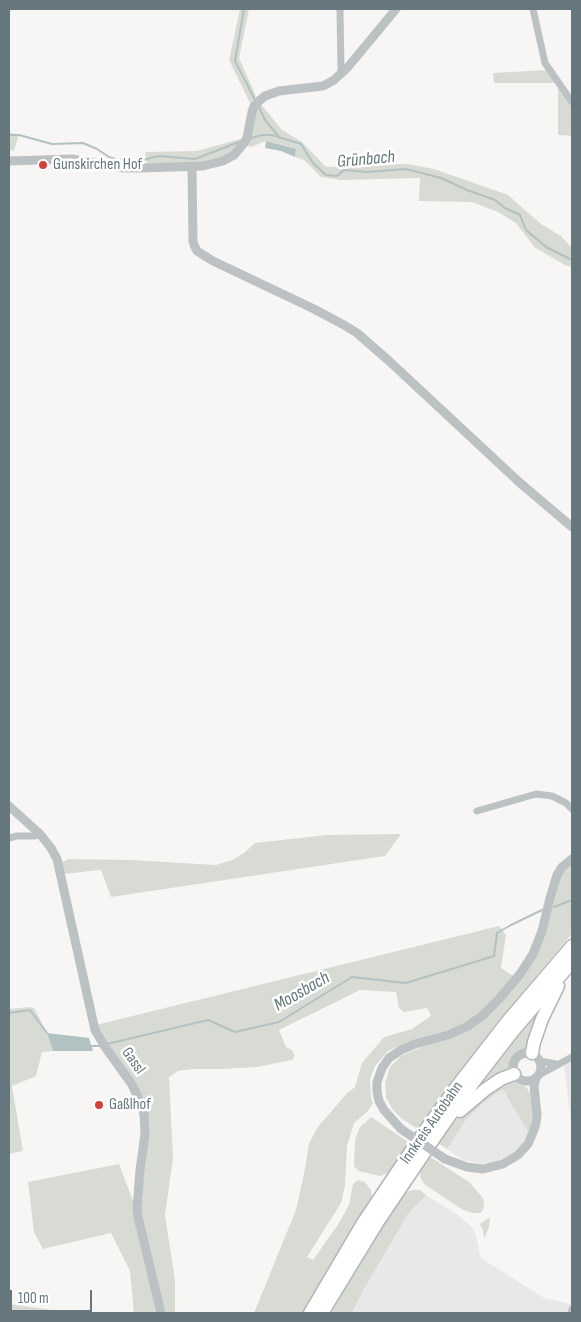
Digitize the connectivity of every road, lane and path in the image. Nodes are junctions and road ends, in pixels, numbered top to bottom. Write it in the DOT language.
graph roads {
  1 [pos="340,9"];
  2 [pos="396,9"];
  3 [pos="533,9"];
  4 [pos="342,73"];
  5 [pos="572,102"];
  6 [pos="9,161"];
  7 [pos="192,166"];
  8 [pos="572,527"];
  9 [pos="9,806"];
  10 [pos="572,809"];
  11 [pos="478,811"];
  12 [pos="40,834"];
  13 [pos="9,838"];
  14 [pos="572,859"];
  15 [pos="572,937"];
  16 [pos="572,946"];
  17 [pos="566,963"];
  18 [pos="536,1057"];
  19 [pos="572,1057"];
  20 [pos="557,1064"];
  21 [pos="514,1074"];
  22 [pos="534,1078"];
  23 [pos="441,1128"];
  24 [pos="572,1309"];
  25 [pos="161,1313"];
  26 [pos="310,1313"];
  27 [pos="322,1313"];
  28 [pos="571,1313"];
  1 -- 4 [label="street"];
  2 -- 4 [label="street"];
  3 -- 5 [label="street"];
  4 -- 7 [label="street"];
  6 -- 7 [label="street"];
  7 -- 8 [label="street"];
  9 -- 12 [label="street, Gassl"];
  10 -- 11 [label="street"];
  12 -- 13 [label="street"];
  12 -- 25 [label="street, Gassl"];
  14 -- 22 [label="street"];
  15 -- 17 [label="highway"];
  16 -- 17 [label="highway, Innkreis Autobahn"];
  17 -- 18 [label="highway"];
  17 -- 23 [label="highway, Innkreis Autobahn"];
  17 -- 26 [label="highway, Innkreis Autobahn"];
  18 -- 20 [label="street"];
  18 -- 21 [label="street"];
  18 -- 22 [label="street"];
  19 -- 20 [label="street"];
  20 -- 22 [label="street"];
  21 -- 22 [label="street"];
  21 -- 23 [label="highway"];
  23 -- 27 [label="highway, Innkreis Autobahn"];
  24 -- 28 [label="street"];
}
